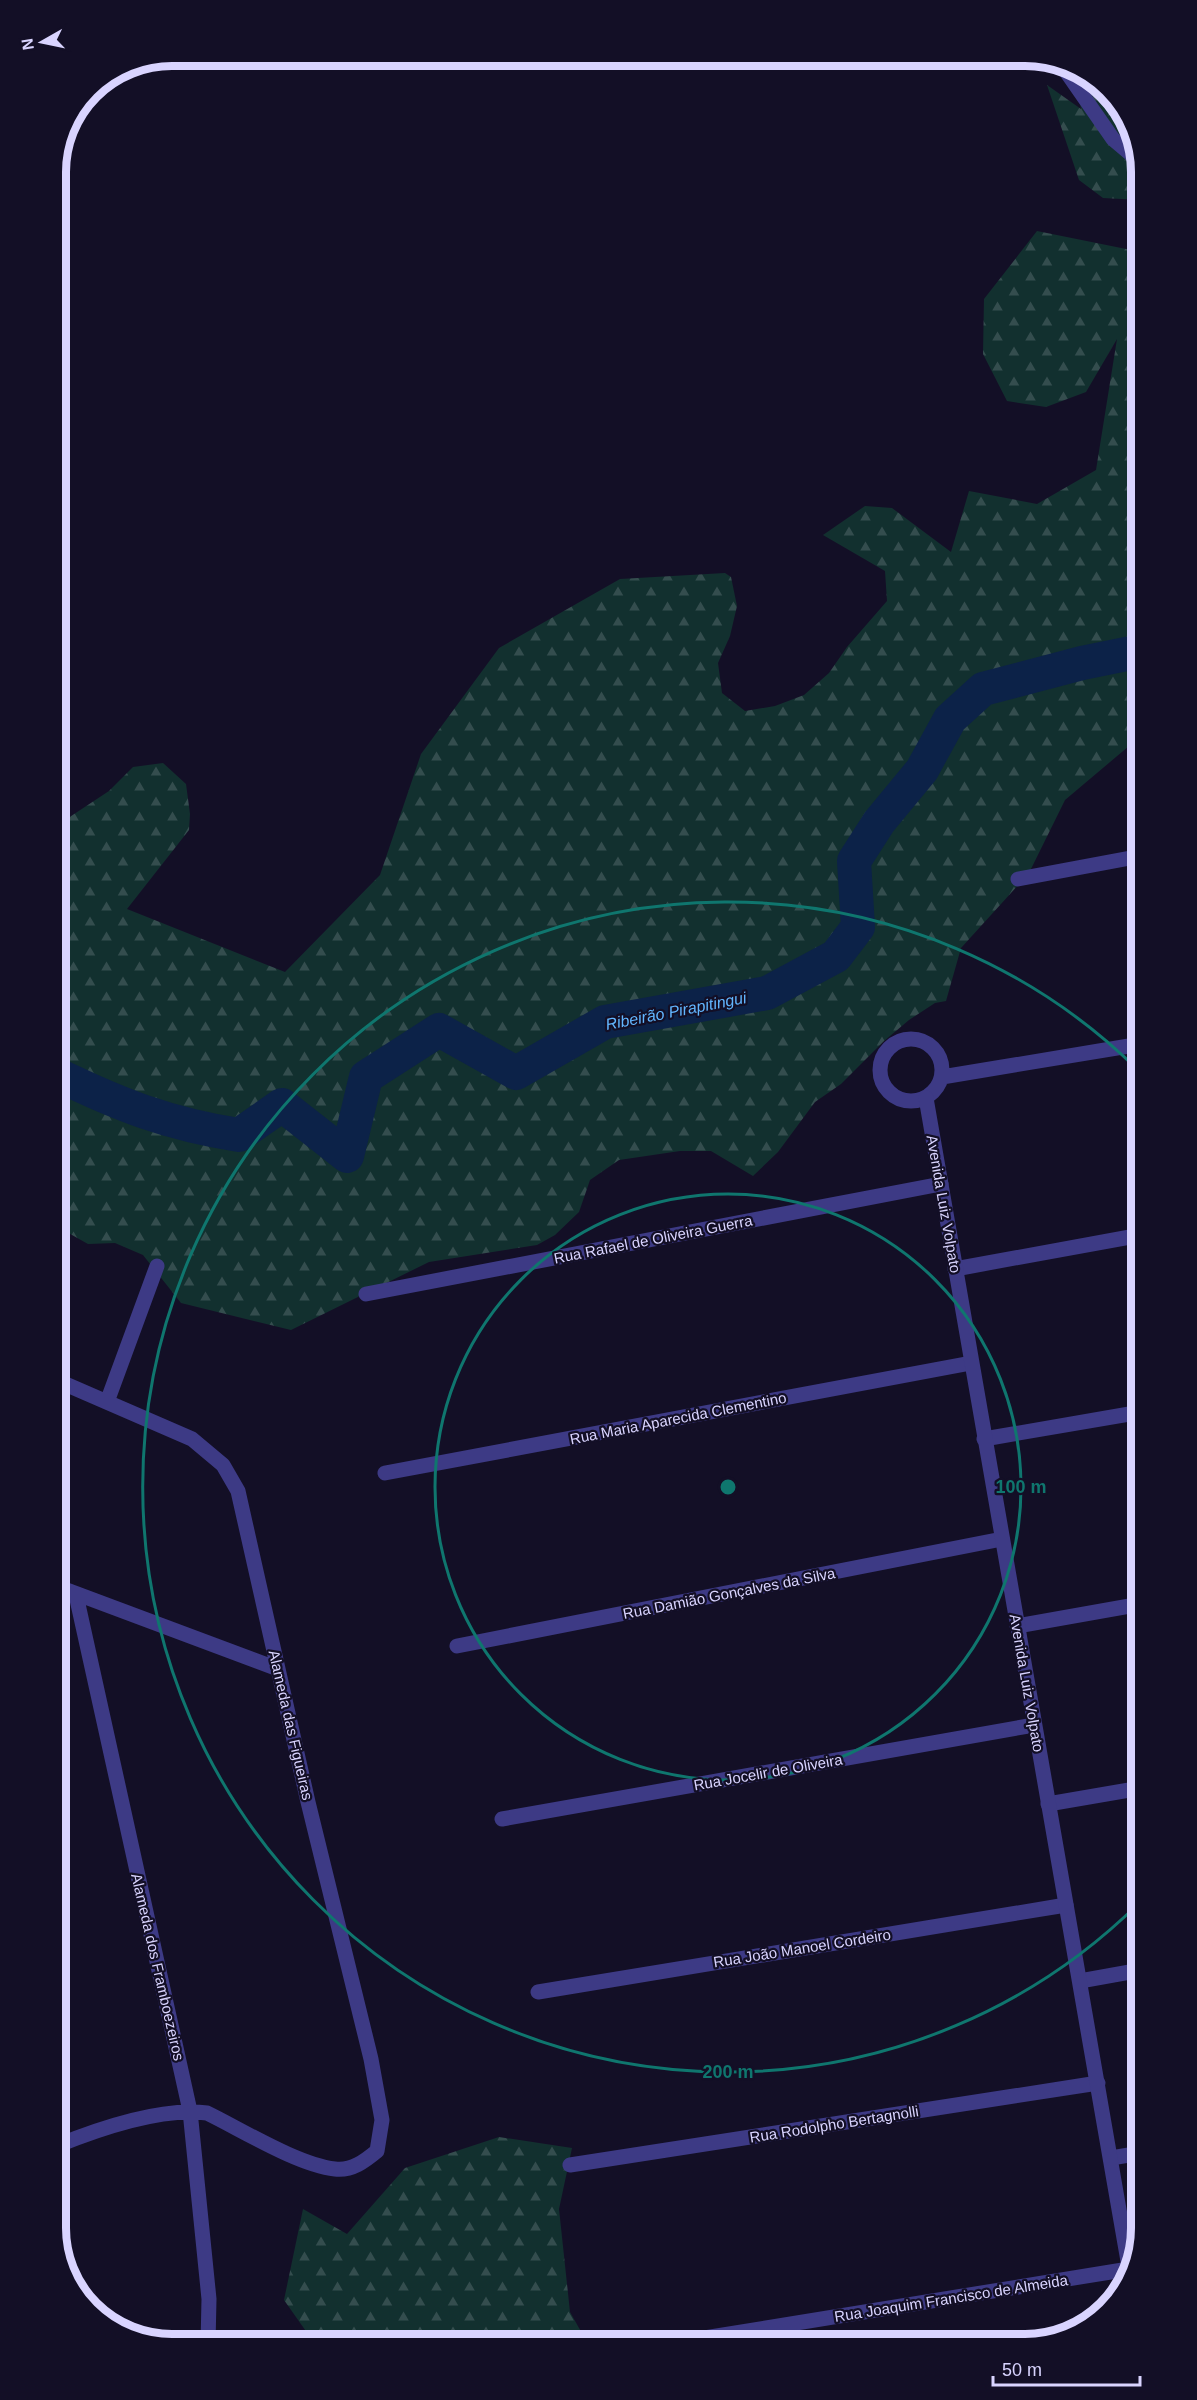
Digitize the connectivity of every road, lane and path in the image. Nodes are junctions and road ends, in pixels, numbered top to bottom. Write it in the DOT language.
graph roads {
  1 [pos="1069,76"];
  2 [pos="1129,153"];
  3 [pos="1131,858"];
  4 [pos="1018,879"];
  5 [pos="1131,1046"];
  6 [pos="942,1077"];
  7 [pos="926,1098"];
  8 [pos="941,1184"];
  9 [pos="1131,1236"];
  10 [pos="157,1266"];
  11 [pos="955,1269"];
  12 [pos="366,1294"];
  13 [pos="971,1363"];
  14 [pos="66,1384"];
  15 [pos="107,1402"];
  16 [pos="1131,1414"];
  17 [pos="984,1439"];
  18 [pos="385,1473"];
  19 [pos="1002,1539"];
  20 [pos="66,1590"];
  21 [pos="76,1595"];
  22 [pos="1131,1607"];
  23 [pos="1017,1626"];
  24 [pos="457,1646"];
  25 [pos="278,1669"];
  26 [pos="1034,1725"];
  27 [pos="1131,1790"];
  28 [pos="1048,1804"];
  29 [pos="502,1819"];
  30 [pos="1066,1905"];
  31 [pos="1131,1972"];
  32 [pos="1080,1981"];
  33 [pos="538,1992"];
  34 [pos="1098,2083"];
  35 [pos="190,2111"];
  36 [pos="66,2143"];
  37 [pos="1131,2155"];
  38 [pos="1111,2158"];
  39 [pos="570,2165"];
  40 [pos="1127,2255"];
  41 [pos="1122,2269"];
  42 [pos="208,2334"];
  43 [pos="728,2334"];
  1 -- 2 [label="street"];
  3 -- 4 [label="street"];
  5 -- 6 [label="street"];
  6 -- 7 [label="street"];
  6 -- 7 [label="street"];
  7 -- 8 [label="street, Avenida Luiz Volpato"];
  8 -- 11 [label="street, Avenida Luiz Volpato"];
  8 -- 12 [label="street, Rua Rafael de Oliveira Guerra"];
  9 -- 11 [label="street"];
  10 -- 15 [label="street"];
  11 -- 13 [label="street, Avenida Luiz Volpato"];
  13 -- 17 [label="street, Avenida Luiz Volpato"];
  13 -- 18 [label="street, Rua Maria Aparecida Clementino"];
  14 -- 15 [label="street, Alameda das Figueiras"];
  15 -- 25 [label="street, Alameda das Figueiras"];
  16 -- 17 [label="street"];
  17 -- 19 [label="street, Avenida Luiz Volpato"];
  19 -- 23 [label="street, Avenida Luiz Volpato"];
  19 -- 24 [label="street, Rua Damião Gonçalves da Silva"];
  20 -- 21 [label="street"];
  21 -- 25 [label="street"];
  21 -- 35 [label="street, Alameda dos Framboezeiros"];
  22 -- 23 [label="street"];
  23 -- 26 [label="street, Avenida Luiz Volpato"];
  25 -- 35 [label="street, Alameda das Figueiras"];
  26 -- 28 [label="street, Avenida Luiz Volpato"];
  26 -- 29 [label="street, Rua Jocelir de Oliveira"];
  27 -- 28 [label="street"];
  28 -- 30 [label="street, Avenida Luiz Volpato"];
  30 -- 32 [label="street, Avenida Luiz Volpato"];
  30 -- 33 [label="street, Rua João Manoel Cordeiro"];
  31 -- 32 [label="street"];
  32 -- 34 [label="street, Avenida Luiz Volpato"];
  34 -- 38 [label="street, Avenida Luiz Volpato"];
  34 -- 39 [label="street, Rua Rodolpho Bertagnolli"];
  35 -- 36 [label="street"];
  35 -- 42 [label="street, Alameda dos Framboezeiros"];
  37 -- 38 [label="street"];
  38 -- 40 [label="street, Avenida Luiz Volpato"];
  41 -- 43 [label="street, Rua Joaquim Francisco de Almeida"];
}
